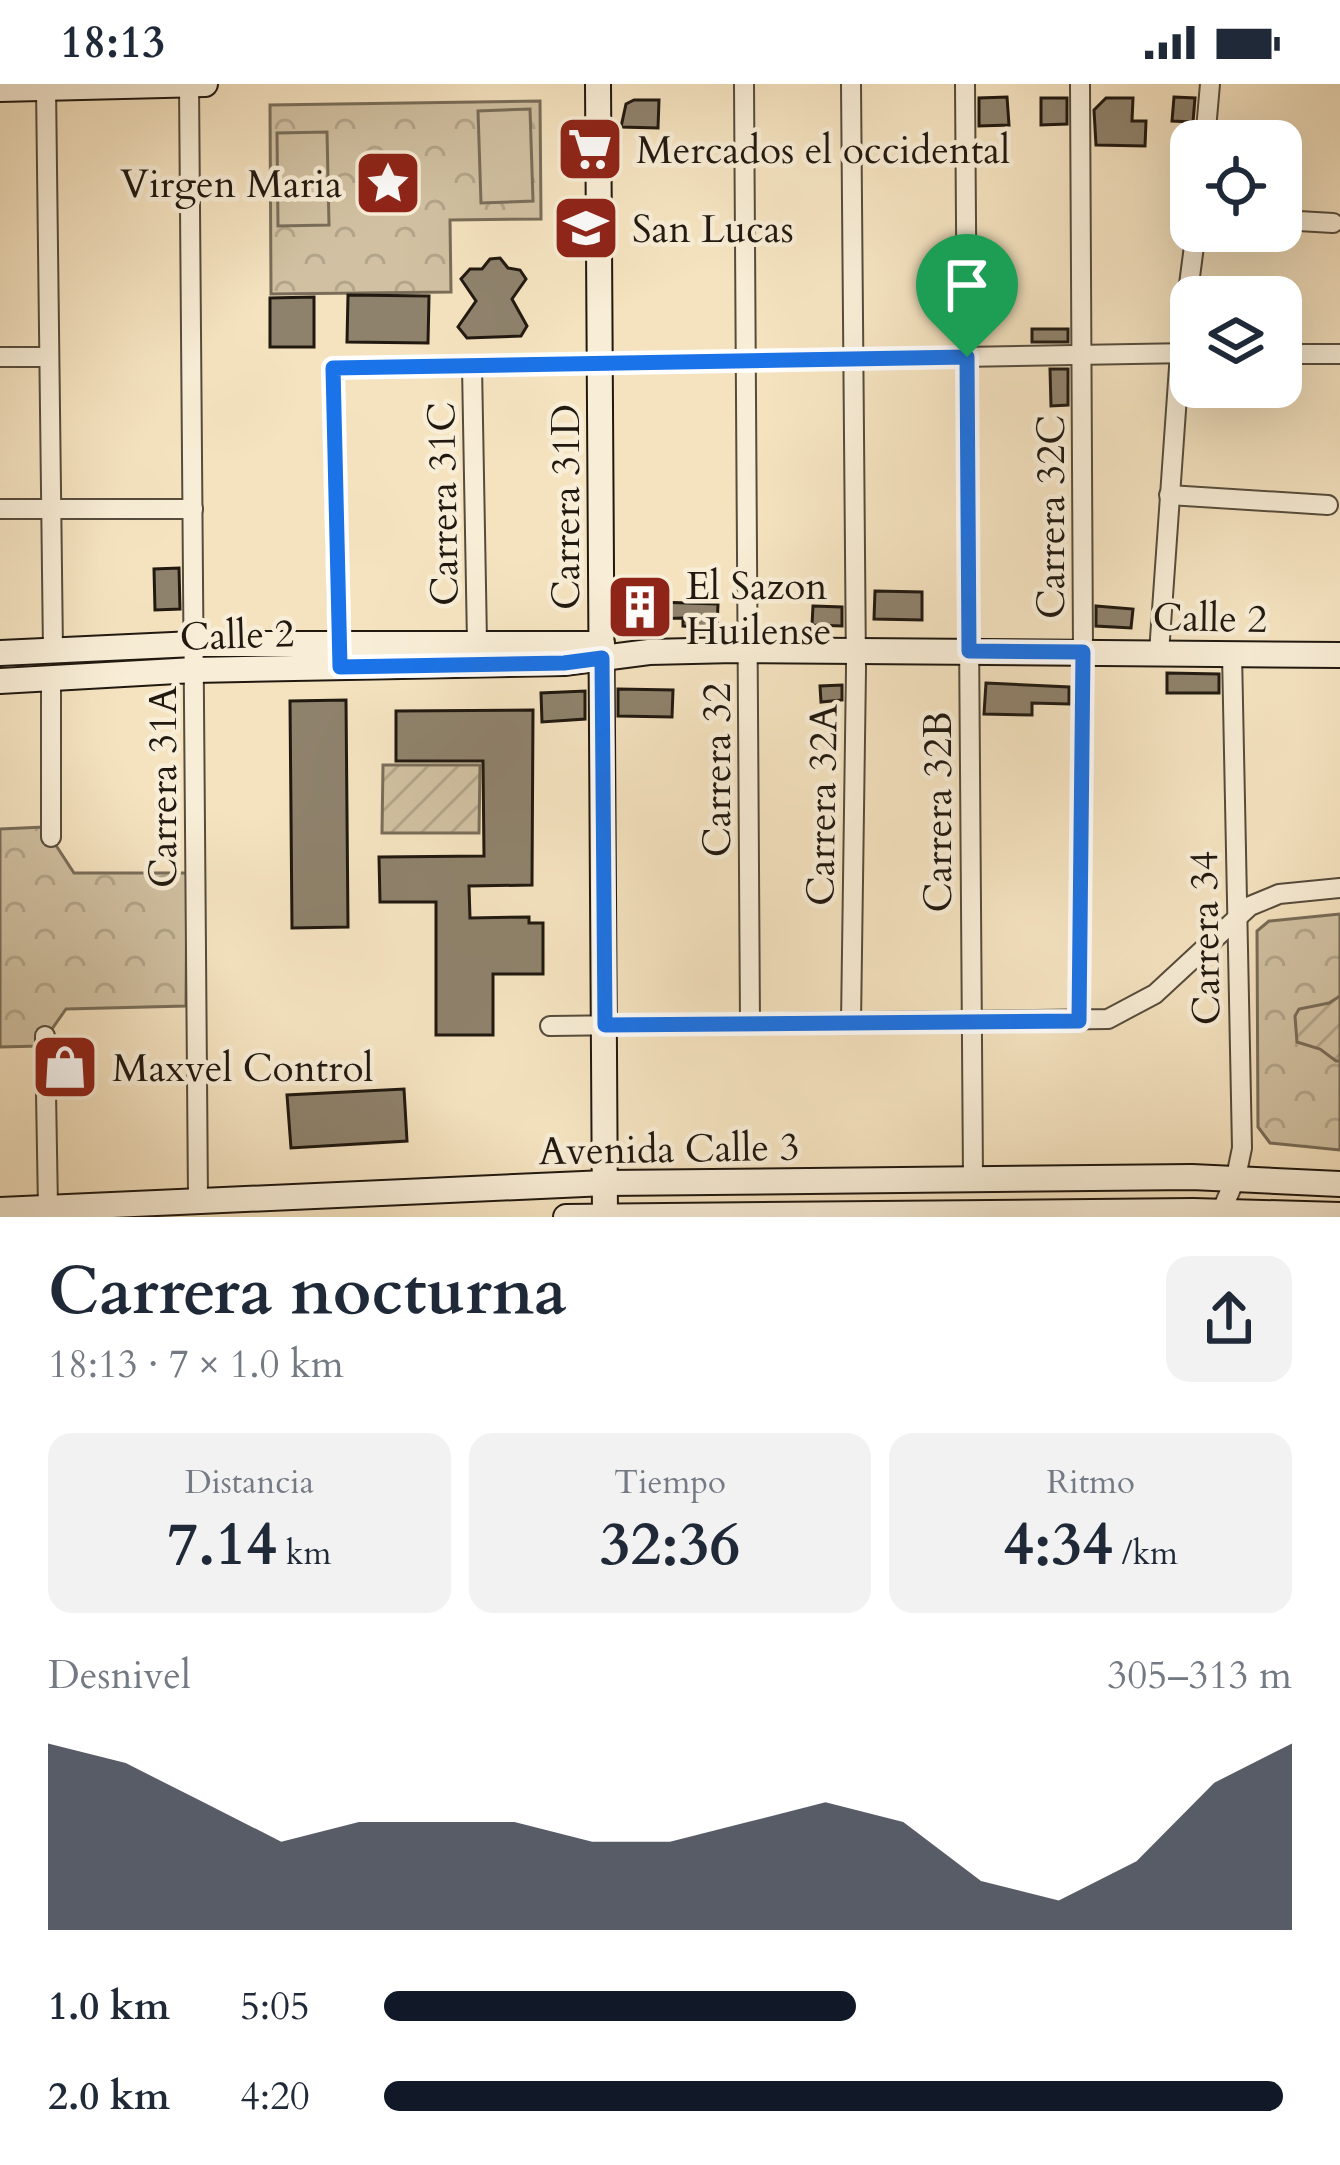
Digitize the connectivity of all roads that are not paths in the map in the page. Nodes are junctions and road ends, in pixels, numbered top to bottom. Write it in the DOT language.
graph roads {
  1 [pos="189,84"];
  2 [pos="205,84"];
  3 [pos="598,84"];
  4 [pos="744,84"];
  5 [pos="850,84"];
  6 [pos="965,84"];
  7 [pos="1080,84"];
  8 [pos="1210,84"];
  9 [pos="46,87"];
  10 [pos="0,89"];
  11 [pos="1207,120"];
  12 [pos="1302,221"];
  13 [pos="1333,223"];
  14 [pos="1170,353"];
  15 [pos="1302,354"];
  16 [pos="1340,354"];
  17 [pos="1082,355"];
  18 [pos="0,357"];
  19 [pos="48,357"];
  20 [pos="967,357"];
  21 [pos="853,359"];
  22 [pos="746,361"];
  23 [pos="600,364"];
  24 [pos="472,366"];
  25 [pos="1179,408"];
  26 [pos="1169,495"];
  27 [pos="1328,505"];
  28 [pos="0,509"];
  29 [pos="49,509"];
  30 [pos="193,509"];
  31 [pos="477,641"];
  32 [pos="194,644"];
  33 [pos="747,650"];
  34 [pos="856,650"];
  35 [pos="53,651"];
  36 [pos="602,651"];
  37 [pos="969,651"];
  38 [pos="1083,652"];
  39 [pos="0,653"];
  40 [pos="1159,653"];
  41 [pos="1232,653"];
  42 [pos="339,655"];
  43 [pos="1340,655"];
  44 [pos="194,670"];
  45 [pos="51,678"];
  46 [pos="0,681"];
  47 [pos="50,837"];
  48 [pos="1340,888"];
  49 [pos="1237,917"];
  50 [pos="1079,1021"];
  51 [pos="972,1022"];
  52 [pos="851,1023"];
  53 [pos="750,1024"];
  54 [pos="605,1025"];
  55 [pos="550,1026"];
  56 [pos="45,1036"];
  57 [pos="1236,1177"];
  58 [pos="973,1179"];
  59 [pos="606,1183"];
  60 [pos="1340,1184"];
  61 [pos="198,1201"];
  62 [pos="48,1208"];
  63 [pos="0,1210"];
  64 [pos="1220,1214"];
  65 [pos="1340,1214"];
  66 [pos="605,1216"];
  67 [pos="566,1217"];
  1 -- 2 [label="street"];
  1 -- 9 [label="street"];
  1 -- 30 [label="street, Carrera 31A"];
  3 -- 23 [label="street, Carrera 31D"];
  4 -- 22 [label="street, Carrera 32"];
  5 -- 21 [label="street, Carrera 32A"];
  6 -- 20 [label="street, Carrera 32B"];
  7 -- 17 [label="street, Carrera 32C"];
  8 -- 11 [label="street"];
  9 -- 10 [label="street"];
  9 -- 19 [label="street"];
  12 -- 13 [label="street"];
  14 -- 17 [label="street"];
  15 -- 16 [label="street"];
  17 -- 20 [label="street"];
  17 -- 38 [label="street, Carrera 32C"];
  18 -- 19 [label="street"];
  19 -- 29 [label="street"];
  20 -- 21 [label="street"];
  20 -- 37 [label="street, Carrera 32B"];
  21 -- 22 [label="street"];
  21 -- 34 [label="street, Carrera 32A"];
  22 -- 23 [label="street"];
  22 -- 33 [label="street, Carrera 32"];
  23 -- 24 [label="street"];
  23 -- 36 [label="street, Carrera 31D"];
  24 -- 31 [label="street, Carrera 31C"];
  24 -- 42 [label="street"];
  25 -- 26 [label="street"];
  26 -- 27 [label="street"];
  26 -- 40 [label="street"];
  28 -- 29 [label="street"];
  29 -- 30 [label="street"];
  29 -- 35 [label="street"];
  30 -- 32 [label="street, Carrera 31A"];
  31 -- 36 [label="street, Calle 2"];
  31 -- 42 [label="street, Calle 2"];
  32 -- 35 [label="street, Calle 2"];
  32 -- 42 [label="street, Calle 2"];
  32 -- 44 [label="street, Carrera 31A"];
  33 -- 34 [label="street, Calle 2"];
  33 -- 36 [label="street, Calle 2"];
  33 -- 53 [label="street, Carrera 32"];
  34 -- 37 [label="street, Calle 2"];
  34 -- 52 [label="street, Carrera 32A"];
  35 -- 39 [label="street, Calle 2"];
  36 -- 42 [label="street, Calle 2"];
  36 -- 54 [label="street, Carrera 31D"];
  37 -- 38 [label="street, Calle 2"];
  37 -- 51 [label="street, Carrera 32B"];
  38 -- 40 [label="street, Calle 2"];
  38 -- 50 [label="street, Carrera 32C"];
  40 -- 41 [label="street, Calle 2"];
  41 -- 43 [label="street, Calle 2"];
  41 -- 49 [label="street, Carrera 34"];
  42 -- 44 [label="street, Calle 2"];
  44 -- 45 [label="street, Calle 2"];
  44 -- 61 [label="street, Carrera 31A"];
  45 -- 46 [label="street, Calle 2"];
  45 -- 47 [label="street"];
  48 -- 49 [label="street"];
  49 -- 50 [label="street"];
  49 -- 57 [label="street, Carrera 34"];
  50 -- 51 [label="street"];
  51 -- 52 [label="street"];
  51 -- 58 [label="street, Carrera 32B"];
  52 -- 53 [label="street"];
  53 -- 54 [label="street"];
  54 -- 55 [label="street"];
  54 -- 59 [label="street, Carrera 31D"];
  56 -- 62 [label="street"];
  57 -- 58 [label="street, Avenida Calle 3"];
  57 -- 60 [label="street, Avenida Calle 3"];
  57 -- 64 [label="street, Carrera 34"];
  58 -- 59 [label="street, Avenida Calle 3"];
  59 -- 61 [label="street, Avenida Calle 3"];
  59 -- 66 [label="street, Carrera 31D"];
  61 -- 62 [label="street, Avenida Calle 3"];
  62 -- 63 [label="street, Avenida Calle 3"];
  64 -- 65 [label="street, Avenida Calle 3"];
  64 -- 66 [label="street, Avenida Calle 3"];
  66 -- 67 [label="street, Avenida Calle 3"];
}
